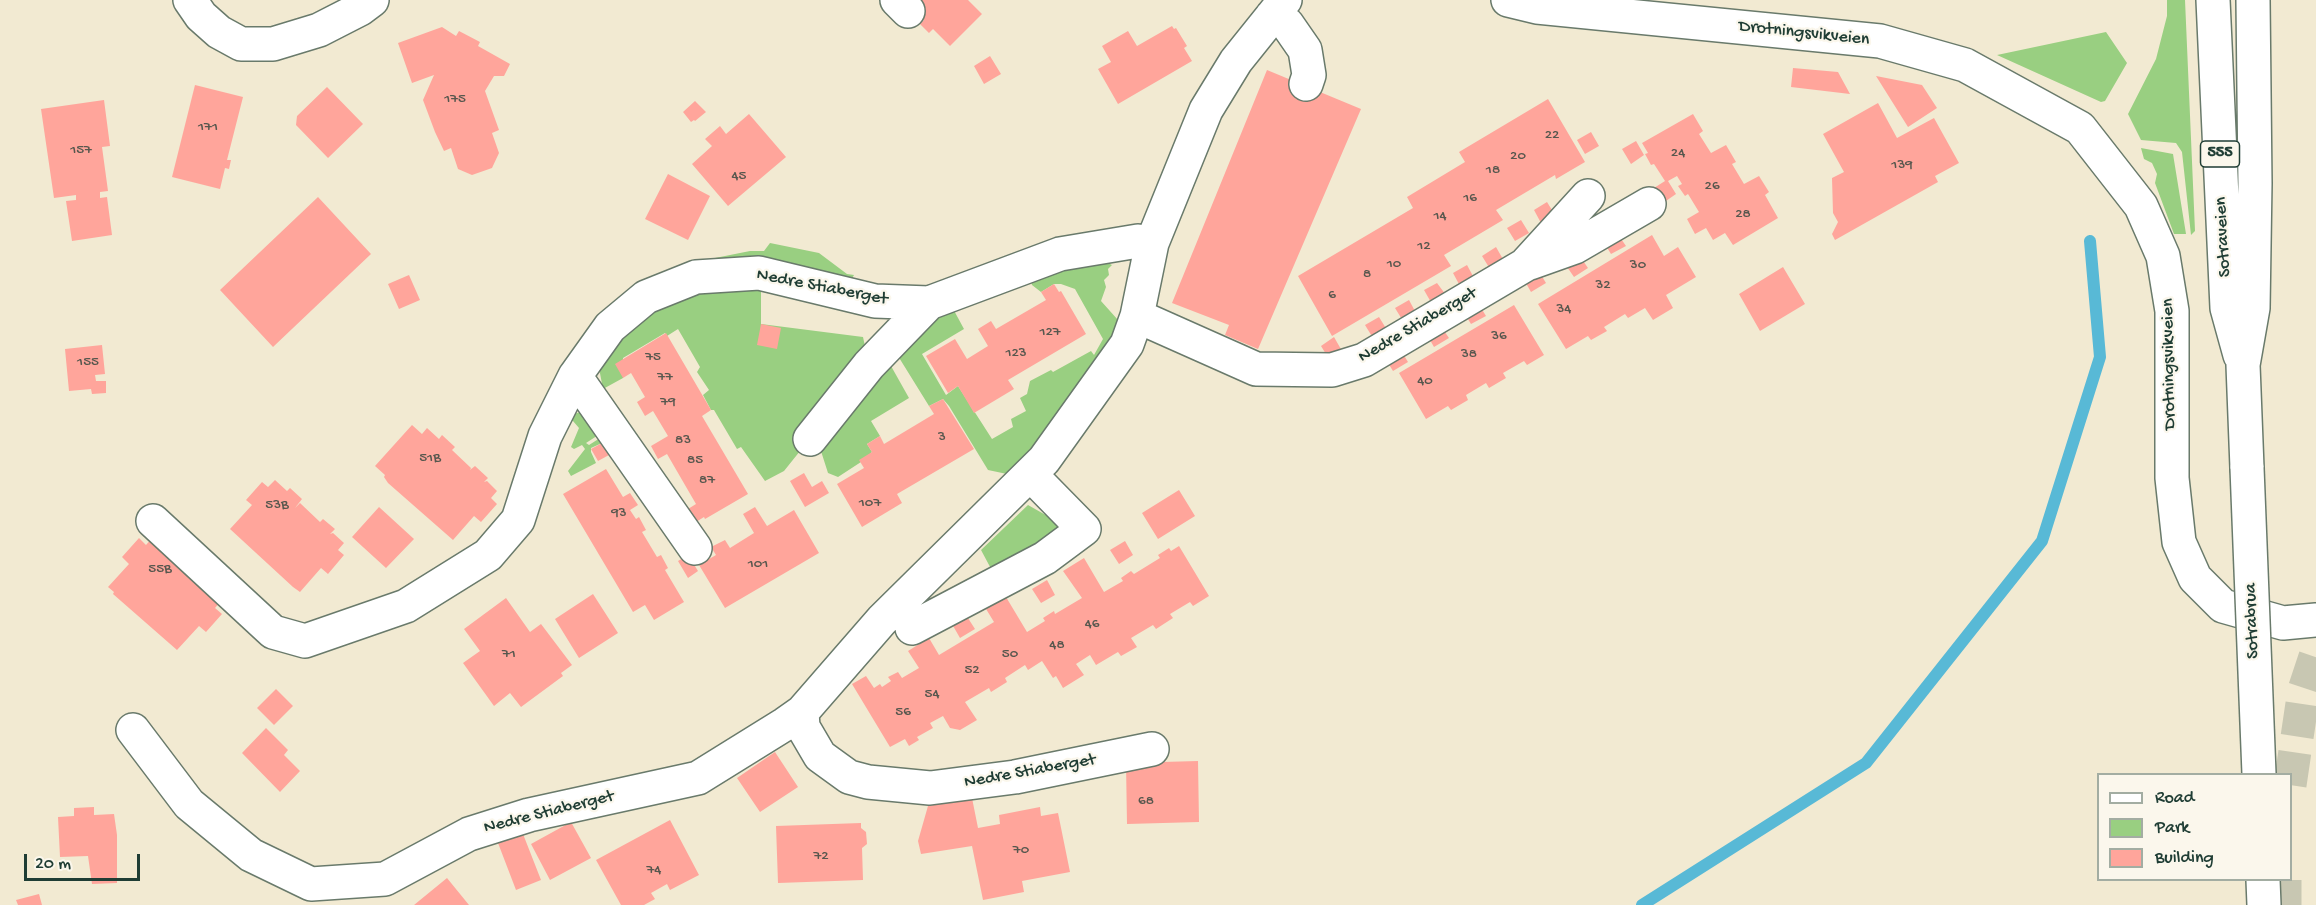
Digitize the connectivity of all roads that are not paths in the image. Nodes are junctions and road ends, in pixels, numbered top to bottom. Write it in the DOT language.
graph roads {
  1 [pos="190,0"];
  2 [pos="372,0"];
  3 [pos="1508,0"];
  4 [pos="2213,0"];
  5 [pos="2253,0"];
  6 [pos="1279,8"];
  7 [pos="1306,84"];
  8 [pos="1588,196"];
  9 [pos="1648,204"];
  10 [pos="1152,243"];
  11 [pos="1526,265"];
  12 [pos="928,303"];
  13 [pos="1137,316"];
  14 [pos="2243,365"];
  15 [pos="575,376"];
  16 [pos="810,439"];
  17 [pos="2247,468"];
  18 [pos="1030,474"];
  19 [pos="153,521"];
  20 [pos="695,548"];
  21 [pos="2316,620"];
  22 [pos="912,628"];
  23 [pos="802,712"];
  24 [pos="133,730"];
  25 [pos="1152,749"];
  26 [pos="2259,773"];
  27 [pos="2263,881"];
  28 [pos="2264,905"];
  1 -- 2 [label="main road"];
  3 -- 21 [label="main road, Drotningsvikveien"];
  4 -- 14 [label="main road, Sotraveien / 555"];
  5 -- 14 [label="main road, Sotraveien / 555"];
  6 -- 7 [label="main road, Nedre Stiaberget"];
  6 -- 10 [label="main road, Nedre Stiaberget"];
  8 -- 11 [label="main road, Nedre Stiaberget"];
  9 -- 11 [label="main road, Nedre Stiaberget"];
  10 -- 12 [label="main road, Nedre Stiaberget"];
  10 -- 13 [label="main road, Nedre Stiaberget"];
  11 -- 13 [label="main road, Nedre Stiaberget"];
  12 -- 15 [label="main road, Nedre Stiaberget"];
  12 -- 16 [label="main road, Nedre Stiaberget"];
  13 -- 18 [label="main road, Nedre Stiaberget"];
  14 -- 17 [label="main road, Sotraveien / 555"];
  15 -- 19 [label="main road, Nedre Stiaberget"];
  15 -- 20 [label="main road"];
  17 -- 26 [label="main road, Sotrabrua / 555, bridge"];
  18 -- 22 [label="main road"];
  18 -- 23 [label="main road, Nedre Stiaberget"];
  23 -- 24 [label="main road, Nedre Stiaberget"];
  23 -- 25 [label="main road, Nedre Stiaberget"];
  27 -- 28 [label="main road"];
}
